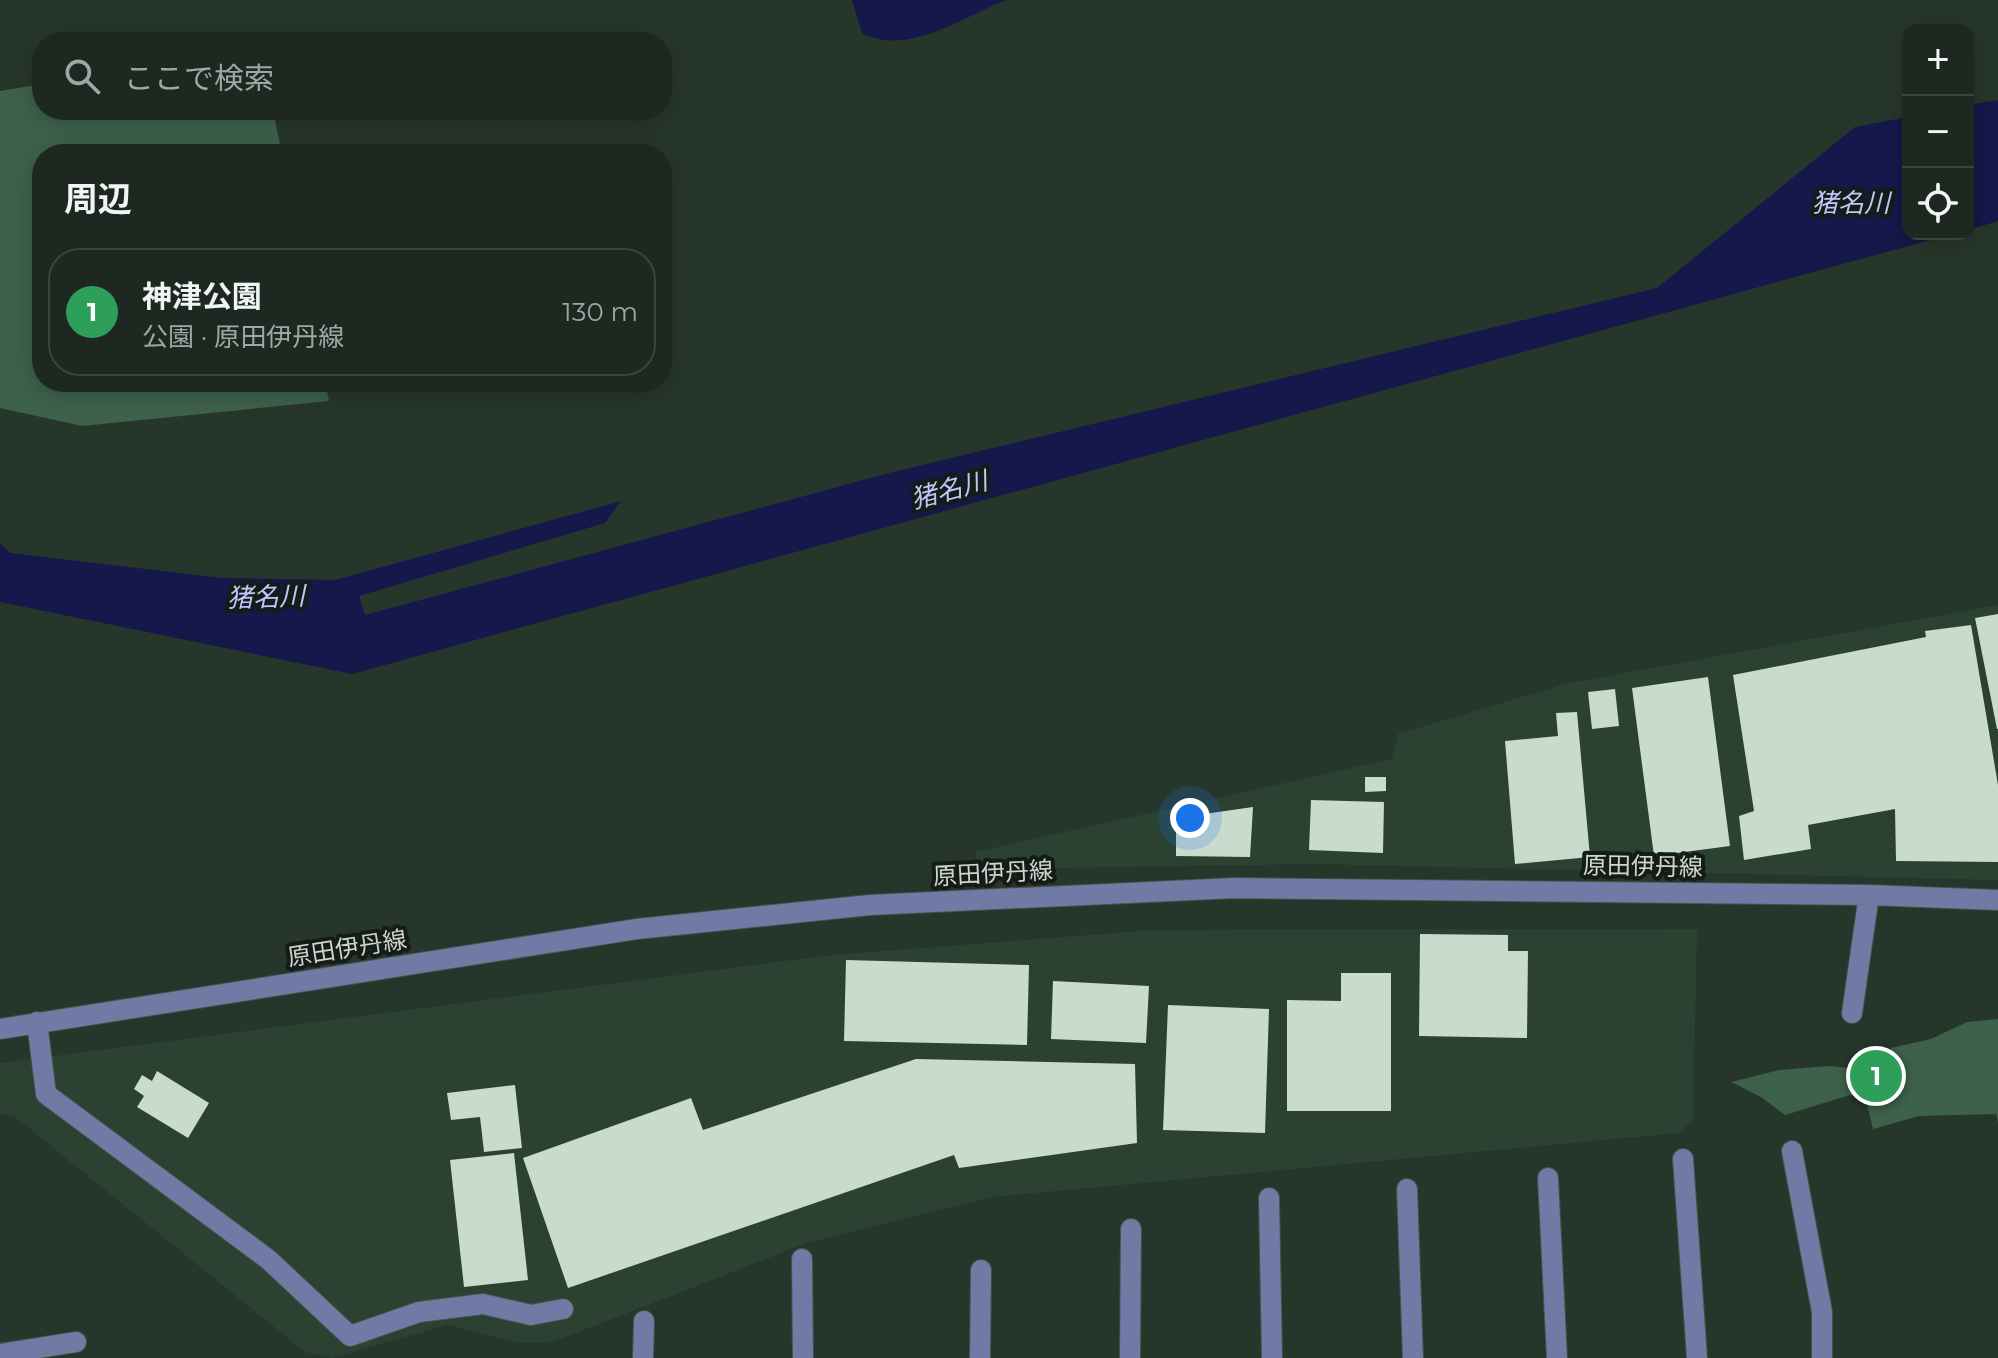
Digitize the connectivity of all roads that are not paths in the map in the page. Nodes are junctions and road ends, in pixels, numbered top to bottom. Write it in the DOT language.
graph roads {
  1 [pos="1869,895"];
  2 [pos="1998,900"];
  3 [pos="1852,1013"];
  4 [pos="37,1022"];
  5 [pos="0,1029"];
  6 [pos="1792,1151"];
  7 [pos="1683,1159"];
  8 [pos="1548,1178"];
  9 [pos="1407,1189"];
  10 [pos="1269,1198"];
  11 [pos="1131,1229"];
  12 [pos="802,1259"];
  13 [pos="981,1270"];
  14 [pos="563,1309"];
  15 [pos="644,1321"];
  16 [pos="76,1342"];
  17 [pos="0,1354"];
  18 [pos="1823,1357"];
  19 [pos="643,1358"];
  20 [pos="803,1358"];
  21 [pos="980,1358"];
  22 [pos="1130,1358"];
  23 [pos="1272,1358"];
  24 [pos="1413,1358"];
  25 [pos="1557,1358"];
  26 [pos="1697,1358"];
  1 -- 2 [label="street, 原田伊丹線"];
  1 -- 3 [label="street"];
  1 -- 4 [label="street, 原田伊丹線"];
  4 -- 5 [label="street, 原田伊丹線"];
  4 -- 14 [label="street"];
  6 -- 18 [label="street"];
  7 -- 26 [label="street"];
  8 -- 25 [label="street"];
  9 -- 24 [label="street"];
  10 -- 23 [label="street"];
  11 -- 22 [label="street"];
  12 -- 20 [label="street"];
  13 -- 21 [label="street"];
  15 -- 19 [label="street"];
  16 -- 17 [label="street"];
}
